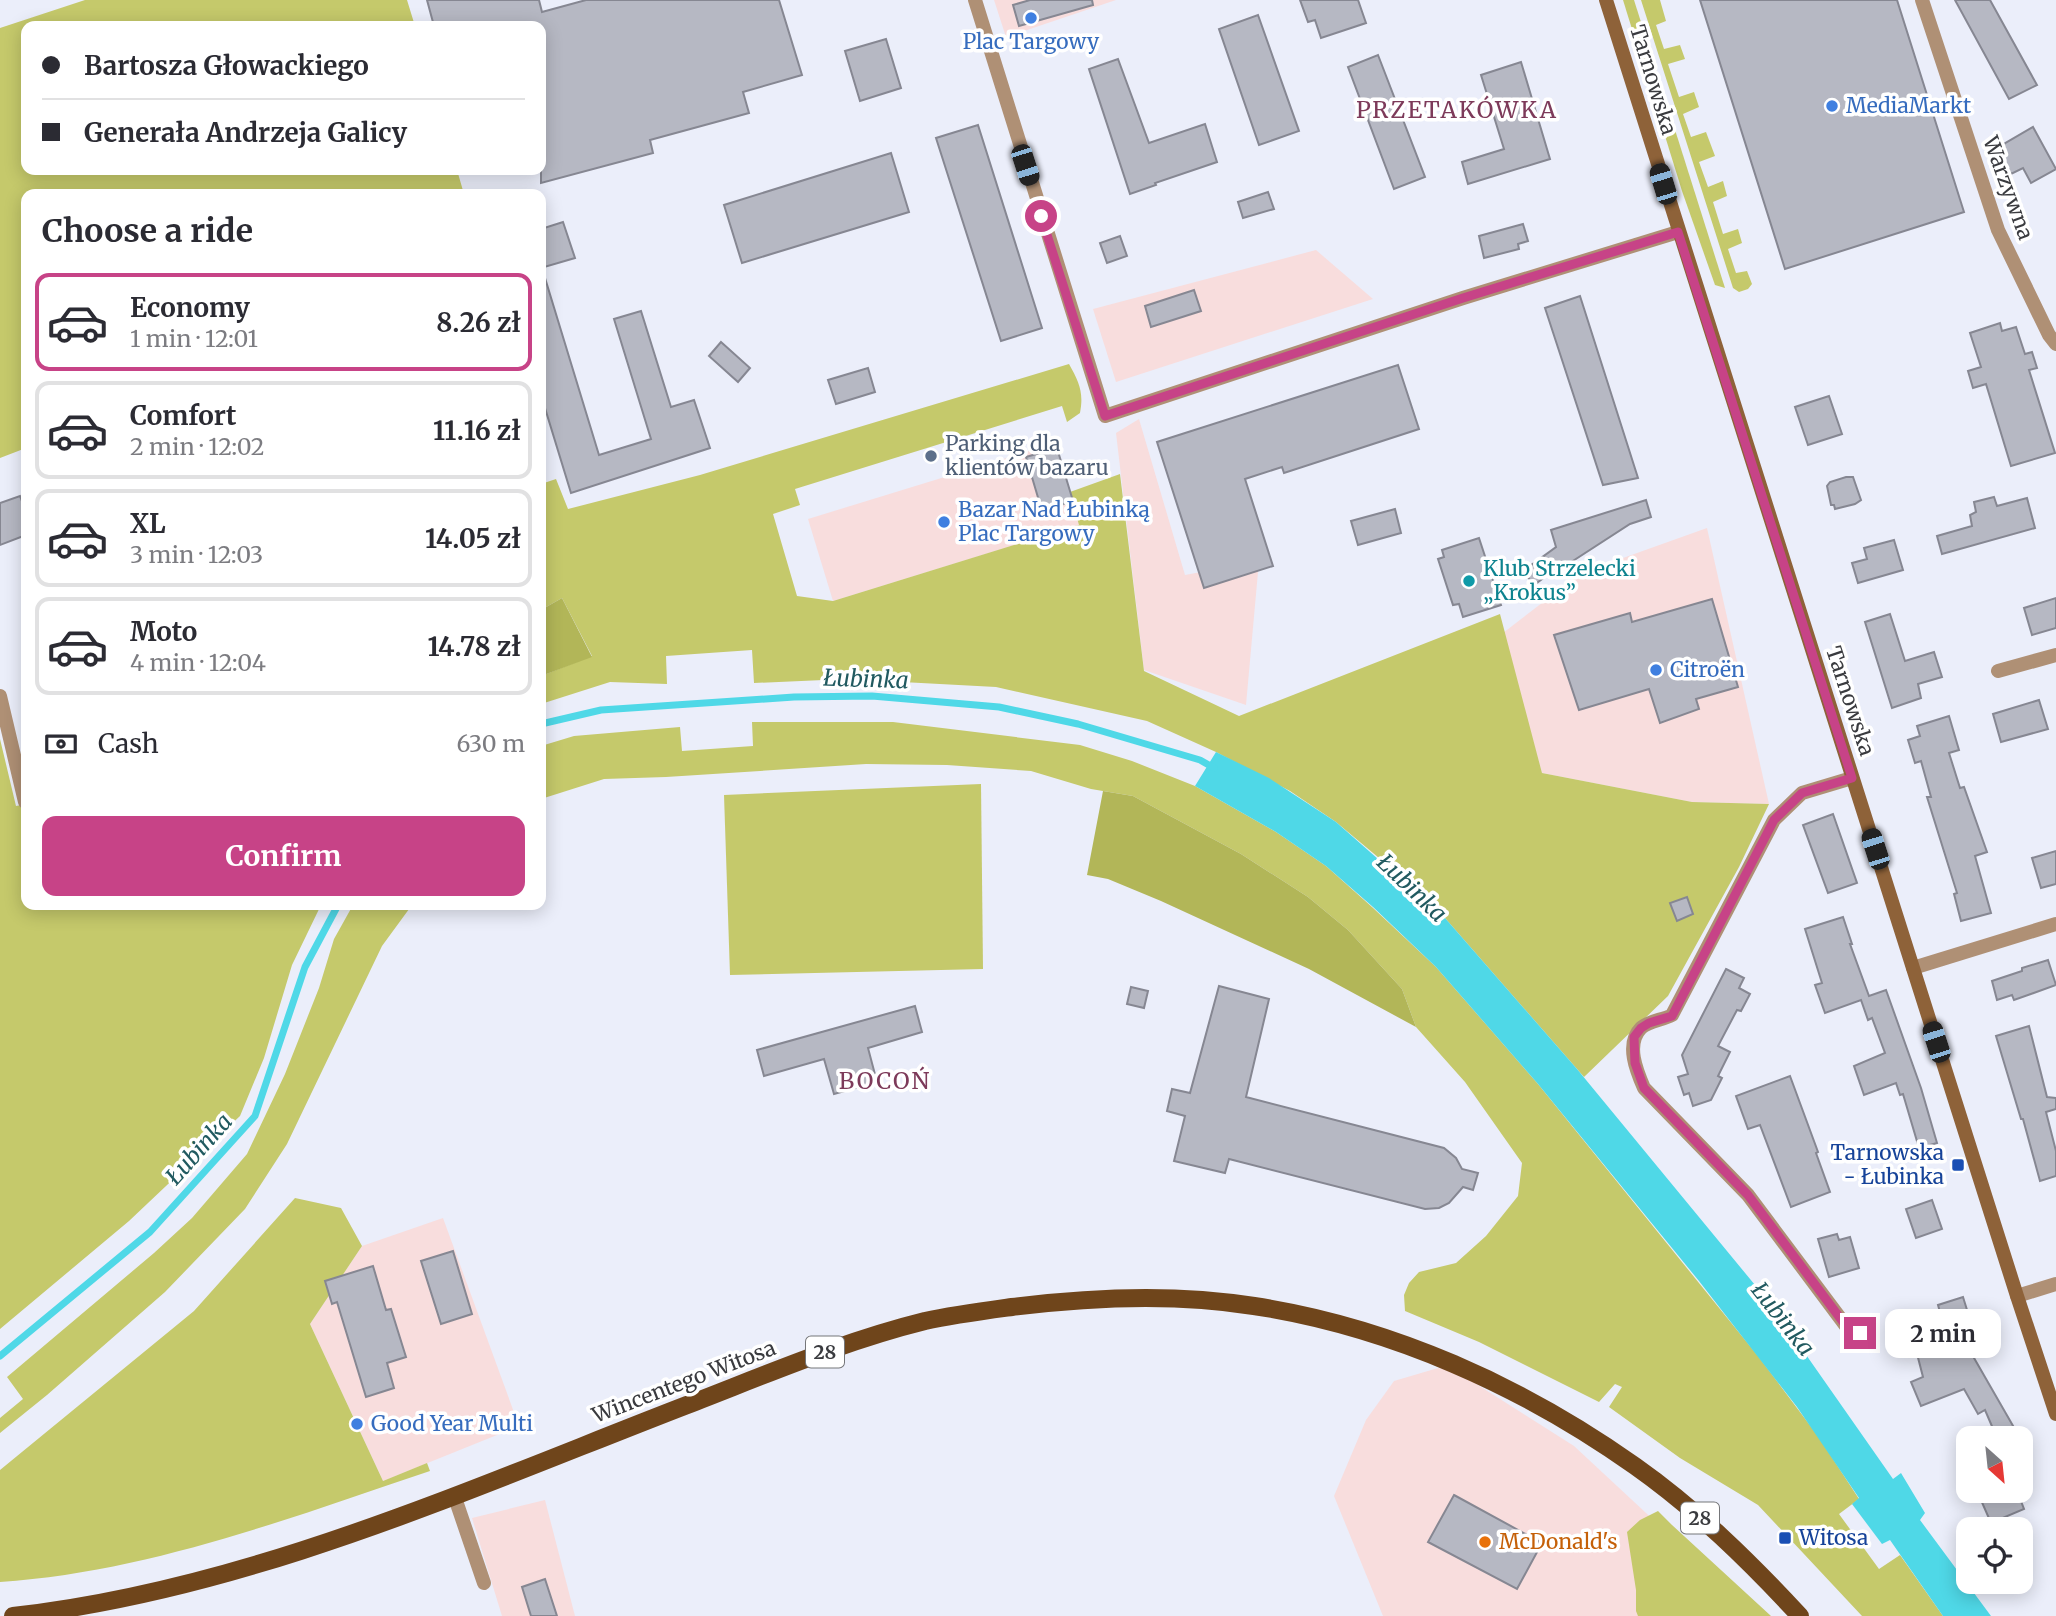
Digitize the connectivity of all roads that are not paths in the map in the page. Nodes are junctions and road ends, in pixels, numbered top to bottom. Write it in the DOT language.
graph roads {
  1 [pos="975,0"];
  2 [pos="1606,0"];
  3 [pos="1922,0"];
  4 [pos="1678,232"];
  5 [pos="2056,344"];
  6 [pos="2056,655"];
  7 [pos="1998,671"];
  8 [pos="0,696"];
  9 [pos="1852,778"];
  10 [pos="21,785"];
  11 [pos="2056,924"];
  12 [pos="1913,968"];
  13 [pos="2056,1284"];
  14 [pos="2017,1296"];
  15 [pos="1871,1333"];
  16 [pos="2056,1414"];
  17 [pos="454,1495"];
  18 [pos="484,1583"];
  19 [pos="13,1616"];
  20 [pos="1800,1616"];
  1 -- 4 [label="street"];
  2 -- 4 [label="main road, Tarnowska"];
  3 -- 5 [label="street, Warzywna"];
  4 -- 9 [label="main road, Tarnowska"];
  6 -- 7 [label="street"];
  8 -- 10 [label="street"];
  9 -- 12 [label="main road, Tarnowska"];
  9 -- 15 [label="street"];
  11 -- 12 [label="street"];
  12 -- 14 [label="main road, Tarnowska"];
  13 -- 14 [label="street"];
  14 -- 16 [label="main road, Tarnowska"];
  17 -- 18 [label="street"];
  17 -- 19 [label="main road, Wincentego Witosa / 28"];
  17 -- 20 [label="main road, Wincentego Witosa / 28"];
}
